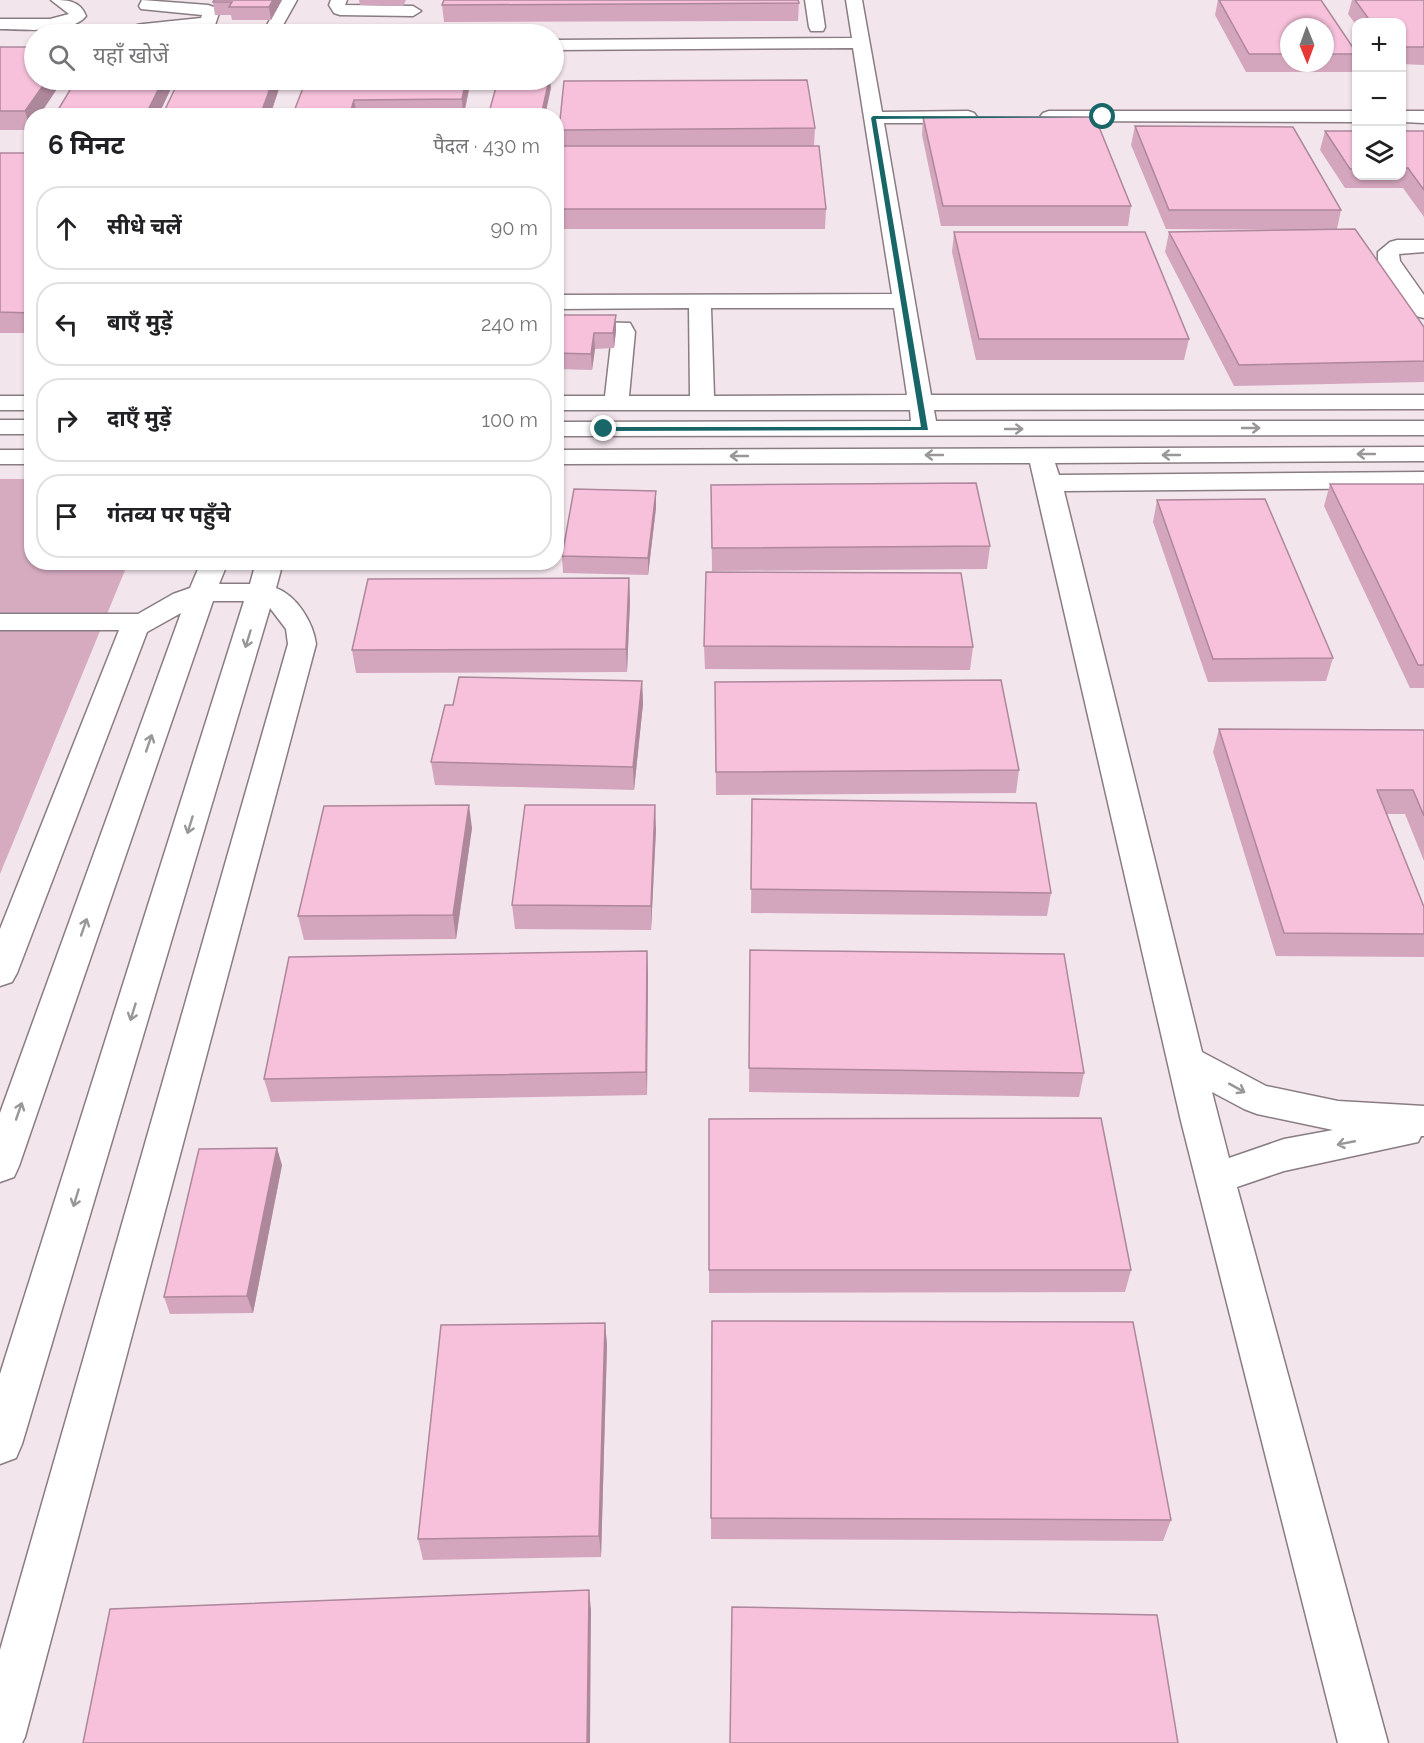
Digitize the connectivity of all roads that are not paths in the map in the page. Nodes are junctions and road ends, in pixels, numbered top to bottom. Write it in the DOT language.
graph roads {
  1 [pos="59,0"];
  2 [pos="289,0"];
  3 [pos="339,0"];
  4 [pos="813,0"];
  5 [pos="854,0"];
  6 [pos="148,3"];
  7 [pos="415,5"];
  8 [pos="0,24"];
  9 [pos="143,24"];
  10 [pos="202,24"];
  11 [pos="276,24"];
  12 [pos="408,24"];
  13 [pos="817,27"];
  14 [pos="860,43"];
  15 [pos="564,45"];
  16 [pos="991,117"];
  17 [pos="1026,117"];
  18 [pos="1352,117"];
  19 [pos="1406,117"];
  20 [pos="1424,117"];
  21 [pos="873,118"];
  22 [pos="1424,246"];
  23 [pos="904,301"];
  24 [pos="564,302"];
  25 [pos="700,302"];
  26 [pos="1424,311"];
  27 [pos="564,328"];
  28 [pos="1424,402"];
  29 [pos="0,403"];
  30 [pos="24,403"];
  31 [pos="564,403"];
  32 [pos="616,403"];
  33 [pos="702,403"];
  34 [pos="921,403"];
  35 [pos="0,427"];
  36 [pos="24,427"];
  37 [pos="1424,428"];
  38 [pos="564,429"];
  39 [pos="925,429"];
  40 [pos="977,429"];
  41 [pos="1424,454"];
  42 [pos="982,455"];
  43 [pos="564,456"];
  44 [pos="0,457"];
  45 [pos="24,457"];
  46 [pos="1045,469"];
  47 [pos="1424,480"];
  48 [pos="266,577"];
  49 [pos="209,578"];
  50 [pos="0,622"];
  51 [pos="142,622"];
  52 [pos="0,973"];
  53 [pos="1186,1060"];
  54 [pos="1424,1121"];
  55 [pos="1424,1127"];
  56 [pos="0,1166"];
  57 [pos="1215,1178"];
  58 [pos="0,1444"];
  59 [pos="0,1737"];
  60 [pos="1363,1743"];
  1 -- 8 [label="street"];
  2 -- 11 [label="street"];
  3 -- 7 [label="street"];
  4 -- 13 [label="street"];
  5 -- 14 [label="street"];
  6 -- 9 [label="street"];
  6 -- 10 [label="street"];
  7 -- 12 [label="street"];
  14 -- 15 [label="street"];
  14 -- 21 [label="street"];
  16 -- 21 [label="street"];
  17 -- 18 [label="street"];
  19 -- 20 [label="street"];
  21 -- 23 [label="street"];
  22 -- 26 [label="street"];
  23 -- 25 [label="street"];
  23 -- 34 [label="street"];
  24 -- 25 [label="street"];
  25 -- 33 [label="street"];
  27 -- 32 [label="street"];
  28 -- 34 [label="street"];
  29 -- 30 [label="street"];
  31 -- 32 [label="street"];
  32 -- 33 [label="street"];
  33 -- 34 [label="street"];
  34 -- 39 [label="street"];
  35 -- 36 [label="street"];
  40 -- 37 [label="street, one-way"];
  38 -- 39 [label="street"];
  39 -- 40 [label="street"];
  40 -- 42 [label="street"];
  41 -- 46 [label="street, one-way"];
  42 -- 43 [label="street, one-way"];
  42 -- 46 [label="street"];
  44 -- 45 [label="street"];
  46 -- 47 [label="street"];
  46 -- 53 [label="street"];
  48 -- 49 [label="street"];
  48 -- 58 [label="street, one-way"];
  48 -- 59 [label="street"];
  49 -- 51 [label="street"];
  56 -- 49 [label="street, one-way"];
  50 -- 51 [label="street"];
  51 -- 52 [label="street"];
  53 -- 54 [label="street, one-way"];
  53 -- 57 [label="street"];
  55 -- 57 [label="street, one-way"];
  57 -- 60 [label="street"];
}
